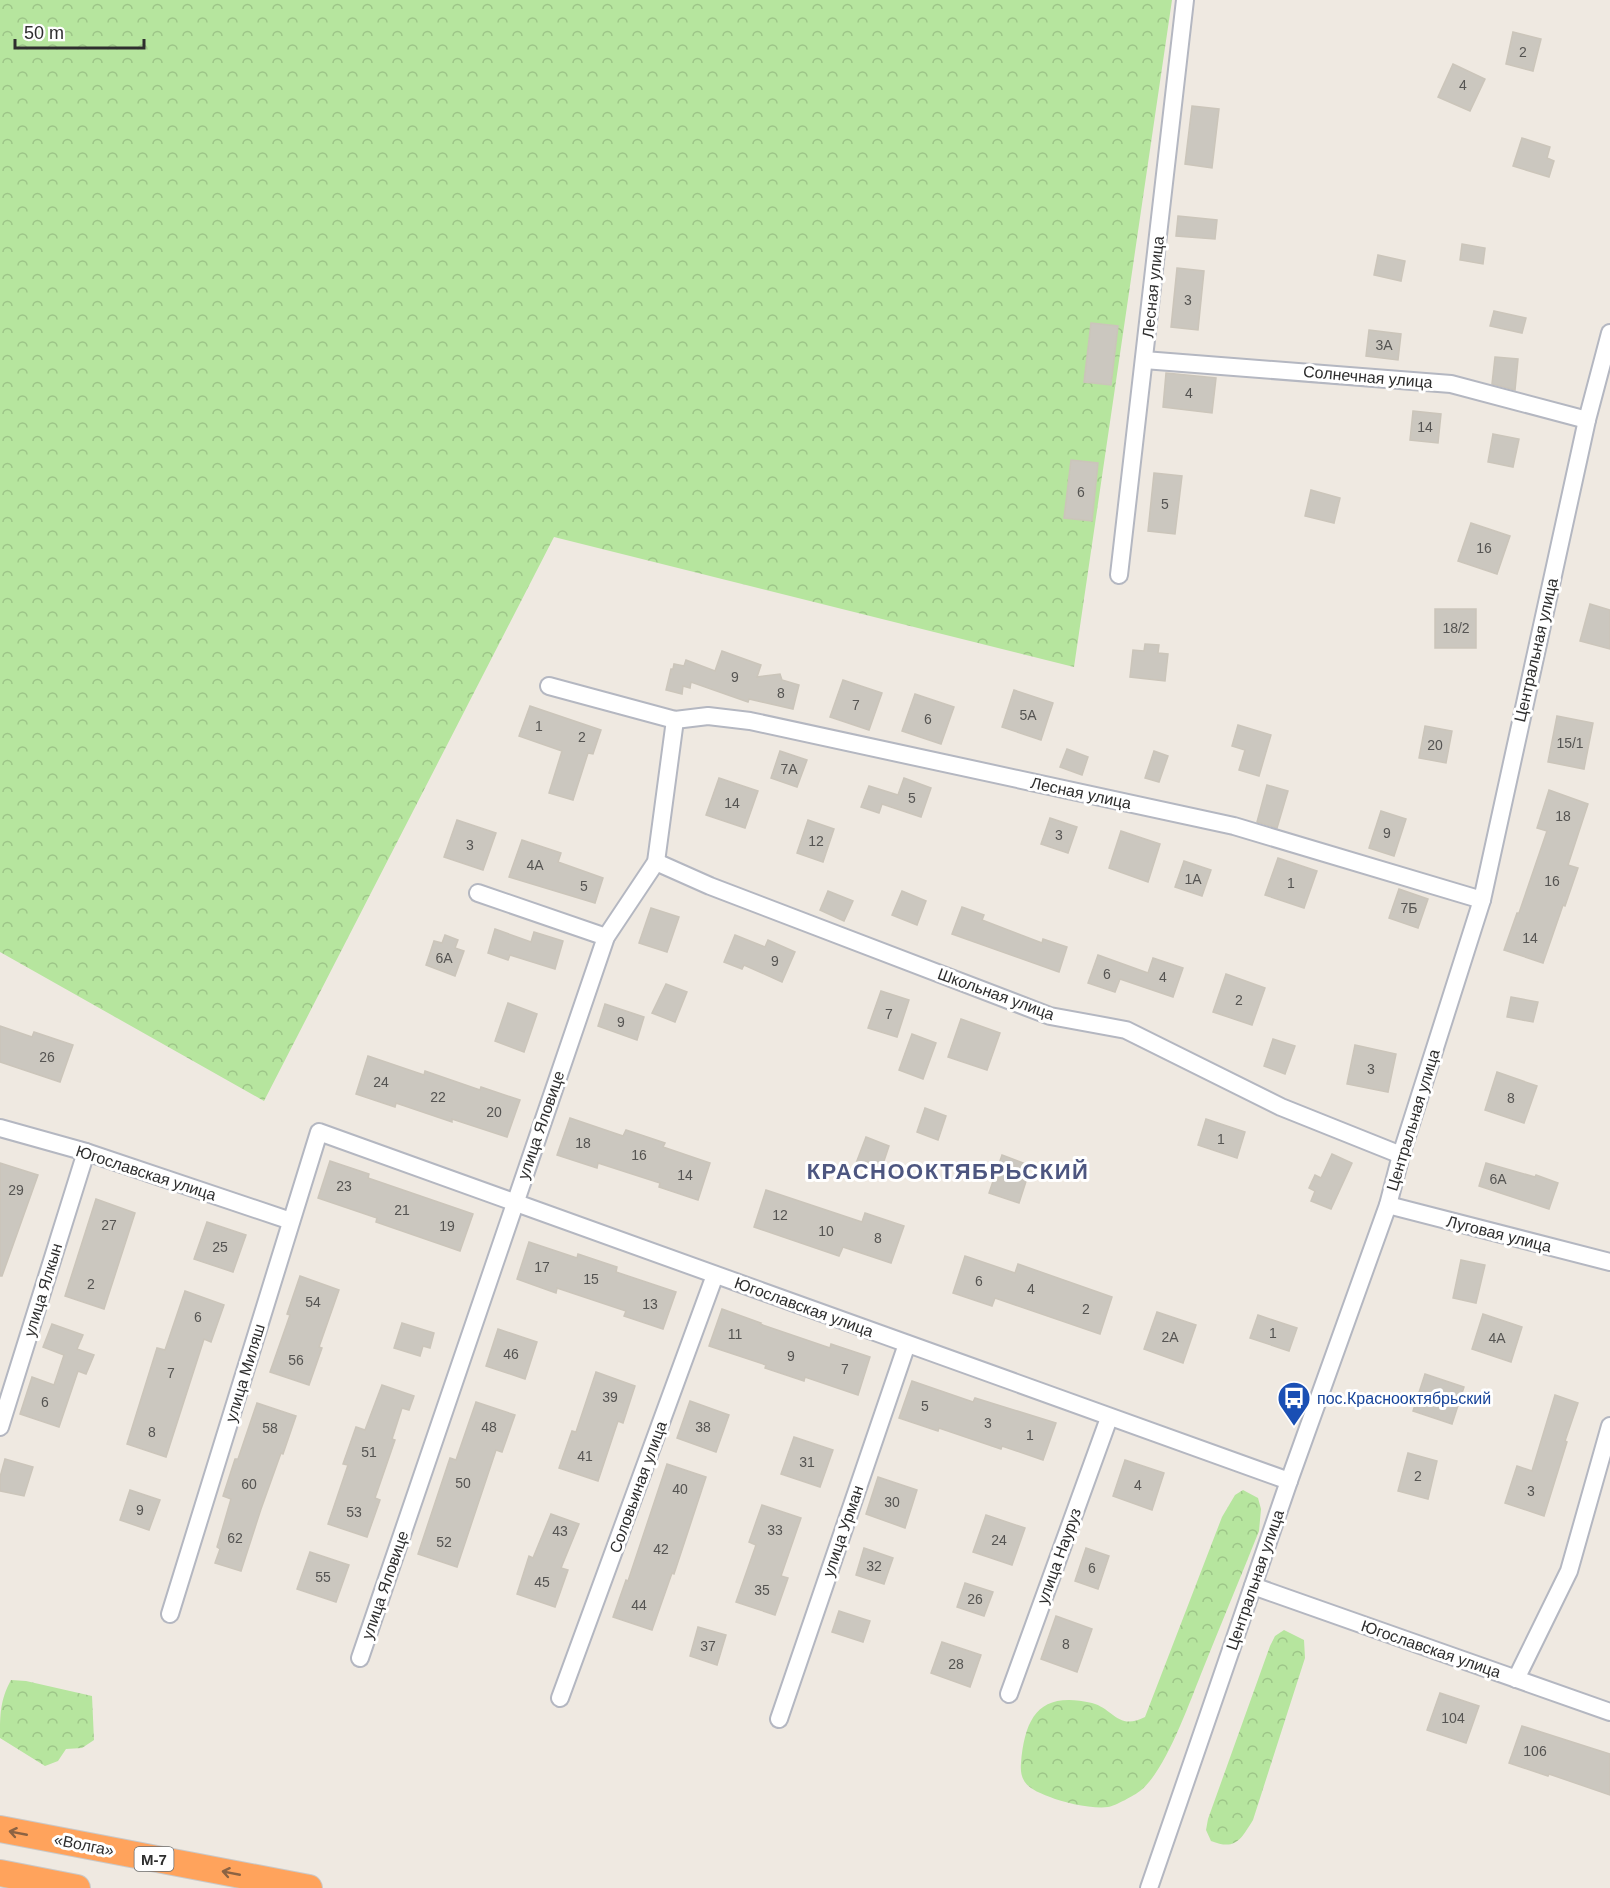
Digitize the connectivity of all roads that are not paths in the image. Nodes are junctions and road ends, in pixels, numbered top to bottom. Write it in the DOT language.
graph roads {
  1 [pos="1185,0"];
  2 [pos="1610,333"];
  3 [pos="1144,360"];
  4 [pos="1587,420"];
  5 [pos="1119,575"];
  6 [pos="549,686"];
  7 [pos="675,720"];
  8 [pos="656,862"];
  9 [pos="478,893"];
  10 [pos="1482,900"];
  11 [pos="606,938"];
  12 [pos="0,1128"];
  13 [pos="319,1132"];
  14 [pos="86,1152"];
  15 [pos="1401,1155"];
  16 [pos="514,1203"];
  17 [pos="1388,1205"];
  18 [pos="291,1221"];
  19 [pos="1610,1262"];
  20 [pos="715,1275"];
  21 [pos="907,1344"];
  22 [pos="1109,1418"];
  23 [pos="1610,1426"];
  24 [pos="0,1427"];
  25 [pos="1289,1481"];
  26 [pos="1253,1586"];
  27 [pos="170,1614"];
  28 [pos="360,1658"];
  29 [pos="1516,1679"];
  30 [pos="1009,1694"];
  31 [pos="560,1698"];
  32 [pos="1610,1712"];
  33 [pos="779,1719"];
  34 [pos="0,1829"];
  35 [pos="0,1873"];
  36 [pos="77,1888"];
  37 [pos="309,1888"];
  38 [pos="1149,1888"];
  1 -- 3 [label="street, Лесная улица"];
  2 -- 4 [label="street, Центральная улица"];
  3 -- 4 [label="street, Солнечная улица"];
  3 -- 5 [label="street, Лесная улица"];
  4 -- 10 [label="street, Центральная улица"];
  6 -- 7 [label="street"];
  7 -- 8 [label="street, улица Яловице"];
  7 -- 10 [label="street, Лесная улица"];
  8 -- 11 [label="street, улица Яловице"];
  8 -- 15 [label="street, Школьная улица"];
  9 -- 11 [label="street"];
  10 -- 15 [label="street, Центральная улица"];
  11 -- 16 [label="street, улица Яловице"];
  12 -- 14 [label="street, Югославская улица"];
  13 -- 16 [label="street, Югославская улица"];
  13 -- 18 [label="street, улица Миляш"];
  14 -- 18 [label="street, Югославская улица"];
  14 -- 24 [label="street, улица Ялкын"];
  15 -- 17 [label="street, Центральная улица"];
  16 -- 20 [label="street, Югославская улица"];
  16 -- 28 [label="street, улица Яловице"];
  17 -- 19 [label="street, Луговая улица"];
  17 -- 25 [label="street, Центральная улица"];
  18 -- 27 [label="street, улица Миляш"];
  20 -- 21 [label="street, Югославская улица"];
  20 -- 31 [label="street, Соловьиная улица"];
  21 -- 22 [label="street, Югославская улица"];
  21 -- 33 [label="street, улица Урман"];
  22 -- 25 [label="street, Югославская улица"];
  22 -- 30 [label="street, улица Науруз"];
  23 -- 29 [label="street"];
  25 -- 26 [label="street, Центральная улица"];
  26 -- 29 [label="street, Югославская улица"];
  26 -- 38 [label="street, Центральная улица"];
  29 -- 32 [label="street, Югославская улица"];
  37 -- 34 [label="highway, «Волга» / М-7, one-way"];
  35 -- 36 [label="highway"];
}
